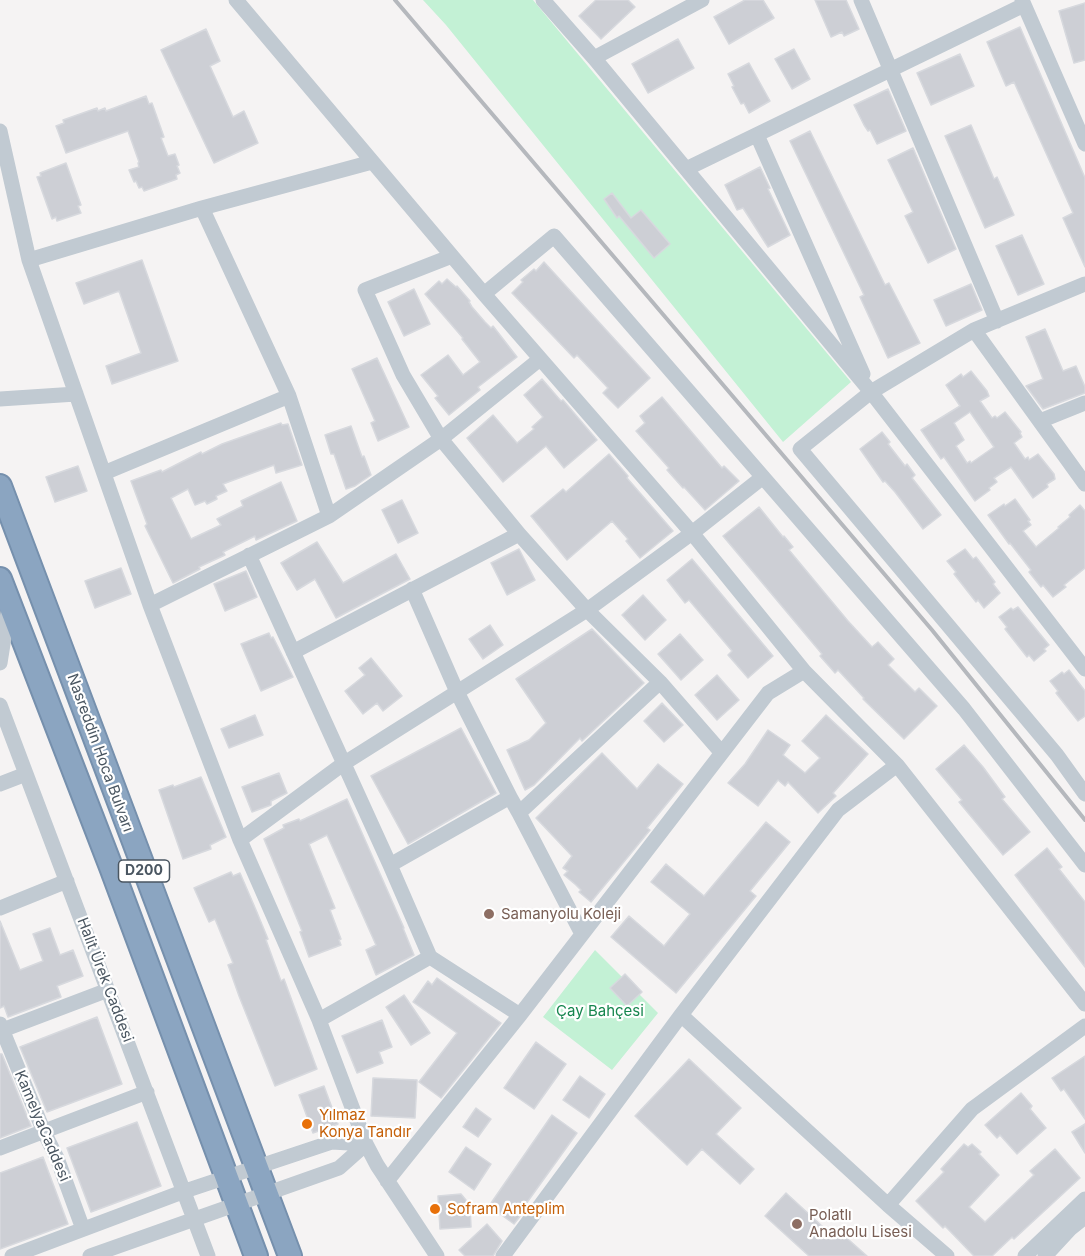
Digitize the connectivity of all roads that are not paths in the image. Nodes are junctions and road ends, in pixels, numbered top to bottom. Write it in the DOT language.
graph roads {
  1 [pos="236,0"];
  2 [pos="543,0"];
  3 [pos="702,0"];
  4 [pos="861,0"];
  5 [pos="1023,3"];
  6 [pos="594,58"];
  7 [pos="891,70"];
  8 [pos="0,131"];
  9 [pos="758,135"];
  10 [pos="1085,144"];
  11 [pos="372,162"];
  12 [pos="686,169"];
  13 [pos="202,208"];
  14 [pos="452,256"];
  15 [pos="29,260"];
  16 [pos="1085,284"];
  17 [pos="484,294"];
  18 [pos="997,321"];
  19 [pos="974,330"];
  20 [pos="540,359"];
  21 [pos="871,392"];
  22 [pos="76,394"];
  23 [pos="290,396"];
  24 [pos="0,399"];
  25 [pos="1085,403"];
  26 [pos="1040,421"];
  27 [pos="441,439"];
  28 [pos="104,473"];
  29 [pos="763,477"];
  30 [pos="1085,484"];
  31 [pos="0,486"];
  32 [pos="329,516"];
  33 [pos="692,533"];
  34 [pos="519,534"];
  35 [pos="249,555"];
  36 [pos="0,579"];
  37 [pos="412,589"];
  38 [pos="9,603"];
  39 [pos="150,605"];
  40 [pos="587,610"];
  41 [pos="292,651"];
  42 [pos="0,663"];
  43 [pos="1085,669"];
  44 [pos="804,671"];
  45 [pos="660,682"];
  46 [pos="457,692"];
  47 [pos="0,705"];
  48 [pos="721,752"];
  49 [pos="343,764"];
  50 [pos="897,765"];
  51 [pos="26,774"];
  52 [pos="0,784"];
  53 [pos="1085,794"];
  54 [pos="510,796"];
  55 [pos="519,813"];
  56 [pos="240,840"];
  57 [pos="390,865"];
  58 [pos="1085,865"];
  59 [pos="67,882"];
  60 [pos="0,908"];
  61 [pos="582,934"];
  62 [pos="430,957"];
  63 [pos="108,990"];
  64 [pos="1085,1004"];
  65 [pos="520,1015"];
  66 [pos="681,1015"];
  67 [pos="319,1020"];
  68 [pos="1085,1026"];
  69 [pos="1,1028"];
  70 [pos="147,1092"];
  71 [pos="44,1132"];
  72 [pos="366,1144"];
  73 [pos="0,1148"];
  74 [pos="256,1167"];
  75 [pos="227,1177"];
  76 [pos="387,1181"];
  77 [pos="185,1191"];
  78 [pos="266,1194"];
  79 [pos="1085,1200"];
  80 [pos="236,1204"];
  81 [pos="888,1206"];
  82 [pos="1085,1216"];
  83 [pos="195,1219"];
  84 [pos="83,1230"];
  85 [pos="12,1256"];
  86 [pos="90,1256"];
  87 [pos="208,1256"];
  88 [pos="256,1256"];
  89 [pos="290,1256"];
  90 [pos="437,1256"];
  91 [pos="503,1256"];
  92 [pos="947,1256"];
  93 [pos="1025,1256"];
  94 [pos="1045,1256"];
  1 -- 11 [label="street"];
  2 -- 6 [label="street"];
  3 -- 6 [label="street"];
  4 -- 7 [label="street"];
  5 -- 7 [label="street"];
  5 -- 10 [label="street"];
  6 -- 12 [label="street"];
  7 -- 9 [label="street"];
  7 -- 18 [label="street"];
  8 -- 15 [label="street"];
  9 -- 12 [label="street"];
  9 -- 21 [label="street"];
  11 -- 13 [label="street"];
  11 -- 14 [label="street"];
  12 -- 21 [label="street"];
  13 -- 15 [label="street"];
  13 -- 23 [label="street"];
  14 -- 17 [label="street"];
  14 -- 27 [label="street"];
  15 -- 22 [label="street"];
  16 -- 18 [label="street"];
  17 -- 20 [label="street"];
  17 -- 29 [label="street"];
  18 -- 19 [label="street"];
  19 -- 21 [label="street"];
  19 -- 26 [label="street"];
  20 -- 27 [label="street"];
  20 -- 33 [label="street"];
  21 -- 43 [label="street"];
  21 -- 53 [label="street"];
  22 -- 24 [label="street"];
  22 -- 28 [label="street"];
  23 -- 28 [label="street"];
  23 -- 32 [label="street"];
  25 -- 26 [label="street"];
  26 -- 30 [label="street"];
  27 -- 32 [label="street"];
  27 -- 34 [label="street"];
  28 -- 39 [label="street"];
  29 -- 33 [label="street"];
  29 -- 58 [label="street"];
  31 -- 74 [label="highway, Nasreddin Hoca Bulvarı / D200"];
  32 -- 35 [label="street"];
  33 -- 40 [label="street"];
  33 -- 44 [label="street"];
  34 -- 37 [label="street"];
  34 -- 40 [label="street"];
  35 -- 39 [label="street"];
  35 -- 41 [label="street"];
  36 -- 38 [label="highway, Nasreddin Hoca Bulvarı / D200"];
  37 -- 41 [label="street"];
  37 -- 46 [label="street"];
  38 -- 42 [label="street"];
  38 -- 75 [label="highway, Nasreddin Hoca Bulvarı / D200"];
  39 -- 56 [label="street"];
  40 -- 45 [label="street"];
  40 -- 46 [label="street"];
  41 -- 49 [label="street"];
  44 -- 48 [label="street"];
  44 -- 50 [label="street"];
  45 -- 48 [label="street"];
  45 -- 55 [label="street"];
  46 -- 49 [label="street"];
  46 -- 54 [label="street"];
  47 -- 51 [label="street, Halit Ürek Caddesi"];
  48 -- 61 [label="street"];
  49 -- 56 [label="street"];
  49 -- 57 [label="street"];
  50 -- 64 [label="street"];
  50 -- 66 [label="street"];
  51 -- 52 [label="street"];
  51 -- 59 [label="street, Halit Ürek Caddesi"];
  54 -- 55 [label="street"];
  54 -- 57 [label="street"];
  55 -- 61 [label="street"];
  56 -- 67 [label="street"];
  57 -- 62 [label="street"];
  59 -- 60 [label="street"];
  59 -- 63 [label="street, Halit Ürek Caddesi"];
  61 -- 65 [label="street"];
  62 -- 65 [label="street"];
  62 -- 67 [label="street"];
  63 -- 69 [label="street"];
  63 -- 70 [label="street, Halit Ürek Caddesi"];
  65 -- 76 [label="street"];
  66 -- 81 [label="street"];
  66 -- 91 [label="street"];
  67 -- 72 [label="street"];
  68 -- 81 [label="street"];
  69 -- 71 [label="street, KamelyaCaddesi"];
  70 -- 71 [label="street"];
  70 -- 77 [label="street, Halit Ürek Caddesi"];
  71 -- 73 [label="street"];
  71 -- 84 [label="street, KamelyaCaddesi"];
  72 -- 74 [label="street"];
  72 -- 76 [label="street"];
  72 -- 78 [label="street"];
  74 -- 75 [label="street"];
  74 -- 78 [label="highway, Nasreddin Hoca Bulvarı / D200"];
  75 -- 77 [label="street"];
  75 -- 80 [label="highway, Nasreddin Hoca Bulvarı / D200"];
  76 -- 90 [label="street"];
  77 -- 83 [label="street, Halit Ürek Caddesi"];
  77 -- 84 [label="street"];
  78 -- 80 [label="street"];
  78 -- 89 [label="highway, Nasreddin Hoca Bulvarı / D200"];
  79 -- 93 [label="street"];
  80 -- 83 [label="street"];
  80 -- 88 [label="highway, Nasreddin Hoca Bulvarı / D200"];
  81 -- 92 [label="street"];
  82 -- 94 [label="street"];
  83 -- 86 [label="street"];
  83 -- 87 [label="street, Halit Ürek Caddesi"];
  84 -- 85 [label="street"];
}
